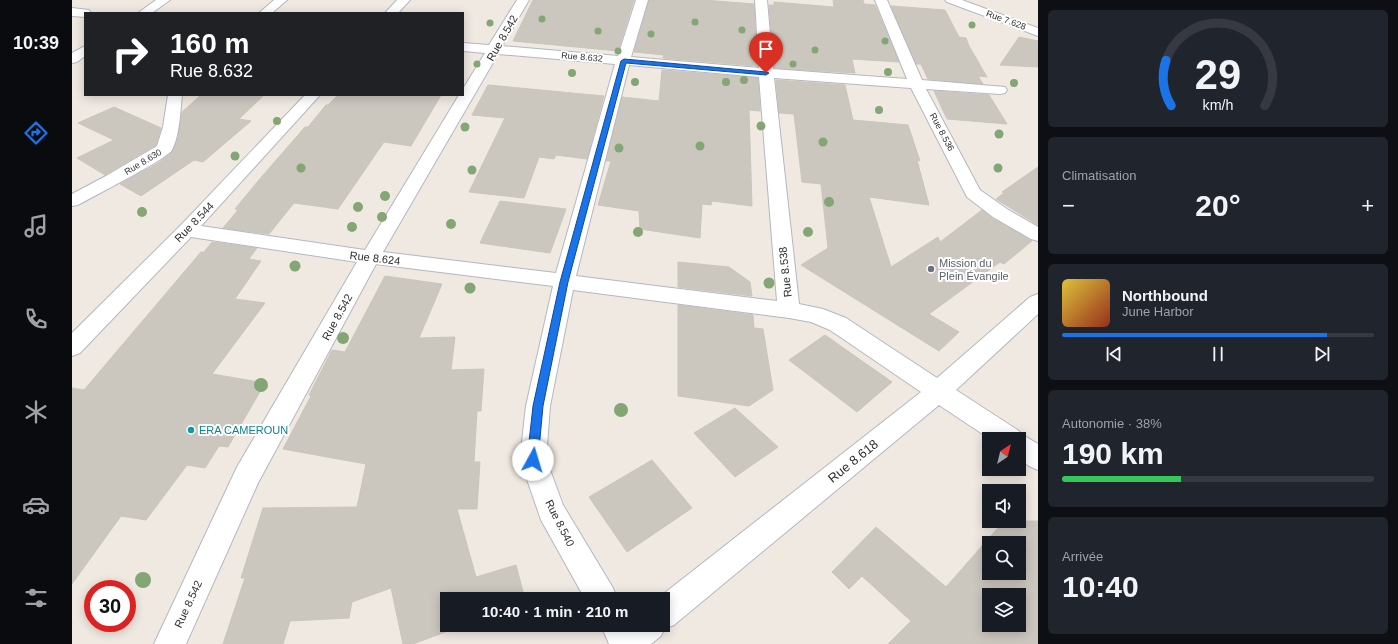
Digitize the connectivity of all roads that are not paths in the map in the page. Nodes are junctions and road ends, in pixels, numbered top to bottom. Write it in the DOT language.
graph roads {
  1 [pos="164,0"];
  2 [pos="281,0"];
  3 [pos="404,0"];
  4 [pos="523,0"];
  5 [pos="642,0"];
  6 [pos="761,0"];
  7 [pos="881,0"];
  8 [pos="951,0"];
  9 [pos="72,12"];
  10 [pos="146,12"];
  11 [pos="266,12"];
  12 [pos="392,12"];
  13 [pos="84,13"];
  14 [pos="1038,32"];
  15 [pos="464,47"];
  16 [pos="495,50"];
  17 [pos="84,51"];
  18 [pos="72,59"];
  19 [pos="624,61"];
  20 [pos="766,73"];
  21 [pos="916,83"];
  22 [pos="1000,90"];
  23 [pos="175,96"];
  24 [pos="312,96"];
  25 [pos="72,201"];
  26 [pos="187,230"];
  27 [pos="1038,236"];
  28 [pos="370,258"];
  29 [pos="564,282"];
  30 [pos="1038,302"];
  31 [pos="789,310"];
  32 [pos="72,347"];
  33 [pos="939,390"];
  34 [pos="1000,432"];
  35 [pos="1026,450"];
  36 [pos="1038,458"];
  37 [pos="598,592"];
  38 [pos="670,608"];
  39 [pos="170,644"];
  1 -- 10 [label="street"];
  2 -- 11 [label="street"];
  3 -- 12 [label="street"];
  4 -- 16 [label="street, Rue 8.542"];
  5 -- 19 [label="street, Rue 8.540"];
  6 -- 20 [label="street, Rue 8.538"];
  7 -- 21 [label="street, Rue 8.536"];
  8 -- 14 [label="street, Rue 7.628"];
  9 -- 13 [label="street"];
  15 -- 16 [label="street, Rue 8.632"];
  16 -- 19 [label="street, Rue 8.632"];
  16 -- 28 [label="street, Rue 8.542"];
  17 -- 18 [label="street"];
  19 -- 20 [label="street, Rue 8.632"];
  19 -- 29 [label="street, Rue 8.540"];
  20 -- 21 [label="street, Rue 8.632"];
  20 -- 31 [label="street, Rue 8.538"];
  21 -- 22 [label="street, Rue 8.632"];
  21 -- 27 [label="street, Rue 8.536"];
  23 -- 25 [label="street, Rue 8.630"];
  24 -- 26 [label="street, Rue 8.544"];
  26 -- 28 [label="street, Rue 8.624"];
  26 -- 32 [label="street, Rue 8.544"];
  28 -- 29 [label="street, Rue 8.624"];
  28 -- 39 [label="street, Rue 8.542"];
  29 -- 31 [label="street, Rue 8.624"];
  29 -- 37 [label="street, Rue 8.540"];
  30 -- 33 [label="street, Rue 8.618"];
  31 -- 33 [label="street, Rue 8.538"];
  33 -- 34 [label="street, Rue 8.538"];
  33 -- 38 [label="street, Rue 8.618"];
  35 -- 36 [label="street"];
}
